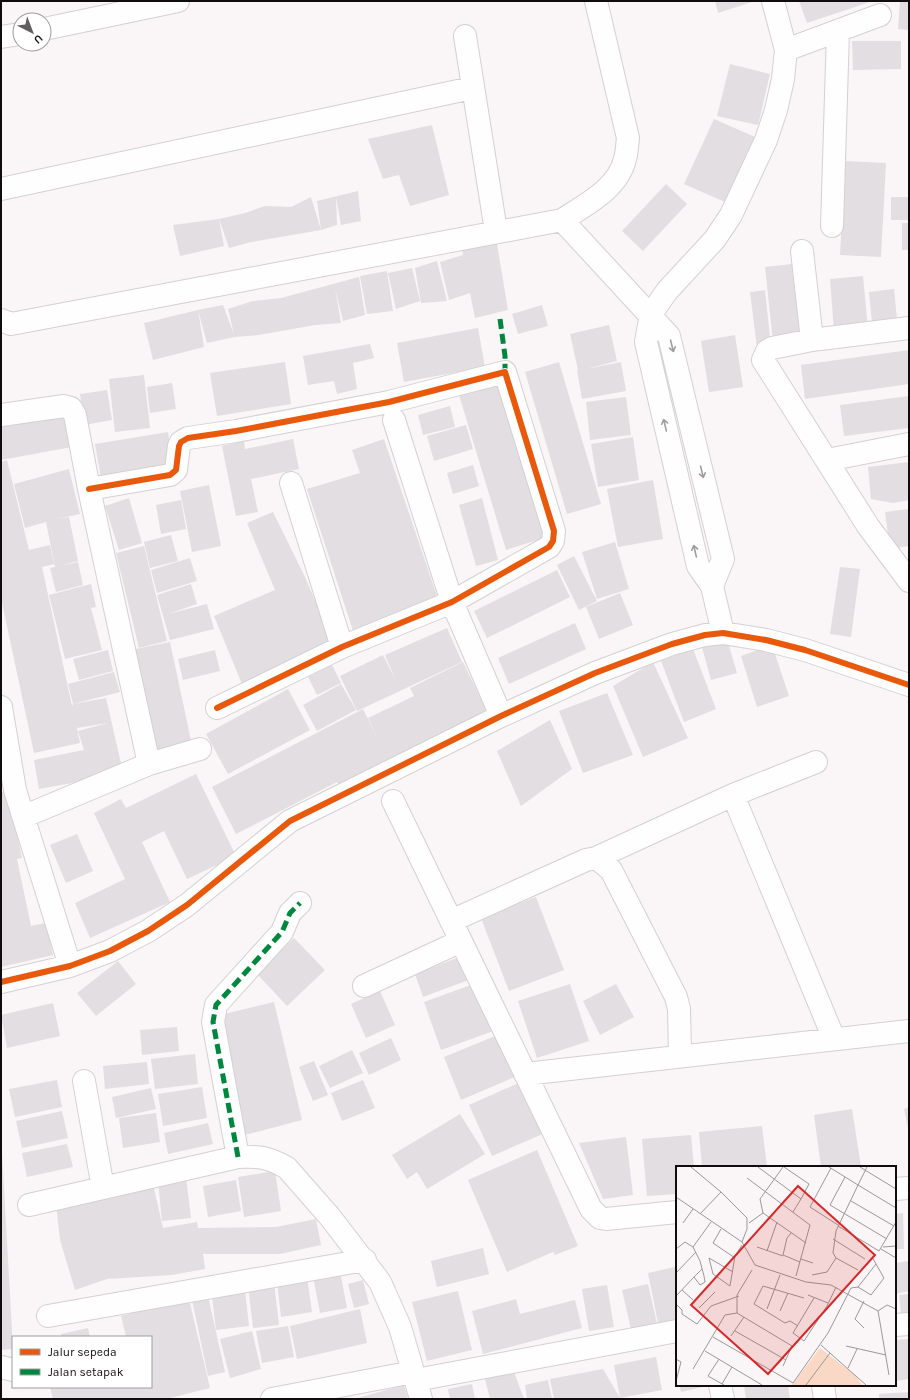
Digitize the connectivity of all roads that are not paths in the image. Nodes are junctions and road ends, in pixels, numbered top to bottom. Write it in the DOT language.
graph roads {
  1 [pos="178,1"];
  2 [pos="596,1"];
  3 [pos="773,1"];
  4 [pos="880,15"];
  5 [pos="52,27"];
  6 [pos="838,31"];
  7 [pos="12,35"];
  8 [pos="464,36"];
  9 [pos="1,37"];
  10 [pos="786,50"];
  11 [pos="472,88"];
  12 [pos="1,189"];
  13 [pos="562,220"];
  14 [pos="832,226"];
  15 [pos="496,231"];
  16 [pos="802,251"];
  17 [pos="651,314"];
  18 [pos="1,320"];
  19 [pos="909,328"];
  20 [pos="812,340"];
  21 [pos="1,415"];
  22 [pos="394,420"];
  23 [pos="909,444"];
  24 [pos="828,460"];
  25 [pos="291,483"];
  26 [pos="88,489"];
  27 [pos="906,571"];
  28 [pos="452,602"];
  29 [pos="723,633"];
  30 [pos="342,647"];
  31 [pos="909,685"];
  32 [pos="1,707"];
  33 [pos="217,708"];
  34 [pos="501,716"];
  35 [pos="200,749"];
  36 [pos="816,762"];
  37 [pos="149,764"];
  38 [pos="733,796"];
  39 [pos="393,801"];
  40 [pos="25,816"];
  41 [pos="596,858"];
  42 [pos="300,903"];
  43 [pos="451,921"];
  44 [pos="461,941"];
  45 [pos="70,966"];
  46 [pos="1,982"];
  47 [pos="364,986"];
  48 [pos="909,1031"];
  49 [pos="834,1039"];
  50 [pos="680,1055"];
  51 [pos="525,1074"];
  52 [pos="84,1081"];
  53 [pos="238,1157"];
  54 [pos="104,1188"];
  55 [pos="909,1188"];
  56 [pos="896,1189"];
  57 [pos="30,1205"];
  58 [pos="676,1212"];
  59 [pos="365,1260"];
  60 [pos="48,1316"];
  61 [pos="909,1324"];
  62 [pos="896,1325"];
  63 [pos="676,1332"];
  64 [pos="1,1367"];
  65 [pos="12,1370"];
  66 [pos="417,1384"];
  67 [pos="720,1386"];
  68 [pos="824,1386"];
  69 [pos="272,1399"];
  70 [pos="723,1399"];
  71 [pos="826,1399"];
  1 -- 5 [label="street"];
  2 -- 13 [label="street"];
  3 -- 10 [label="street"];
  4 -- 6 [label="street"];
  6 -- 10 [label="street"];
  6 -- 14 [label="street"];
  7 -- 9 [label="street"];
  8 -- 11 [label="street"];
  10 -- 17 [label="street"];
  11 -- 12 [label="street"];
  11 -- 15 [label="street"];
  13 -- 15 [label="street"];
  13 -- 17 [label="street"];
  15 -- 18 [label="street"];
  16 -- 20 [label="street"];
  17 -- 29 [label="street"];
  19 -- 20 [label="street"];
  20 -- 24 [label="street"];
  21 -- 26 [label="street"];
  22 -- 28 [label="street"];
  23 -- 24 [label="street"];
  24 -- 27 [label="street"];
  25 -- 30 [label="street"];
  26 -- 28 [label="street"];
  26 -- 37 [label="street"];
  28 -- 30 [label="street"];
  28 -- 34 [label="street"];
  29 -- 31 [label="street"];
  29 -- 34 [label="street"];
  30 -- 33 [label="street"];
  32 -- 40 [label="street"];
  34 -- 45 [label="street"];
  35 -- 37 [label="street"];
  36 -- 38 [label="street"];
  37 -- 40 [label="street"];
  38 -- 41 [label="street"];
  38 -- 49 [label="street"];
  39 -- 43 [label="street"];
  40 -- 45 [label="street"];
  41 -- 43 [label="street"];
  41 -- 50 [label="street"];
  42 -- 53 [label="street"];
  43 -- 44 [label="street"];
  44 -- 47 [label="street"];
  44 -- 51 [label="street"];
  45 -- 46 [label="street"];
  48 -- 49 [label="street"];
  49 -- 50 [label="street"];
  50 -- 51 [label="street"];
  51 -- 58 [label="street"];
  52 -- 54 [label="street"];
  53 -- 54 [label="street"];
  53 -- 59 [label="street"];
  54 -- 57 [label="street"];
  55 -- 56 [label="street"];
  59 -- 60 [label="street"];
  59 -- 66 [label="street"];
  61 -- 62 [label="street"];
  63 -- 66 [label="street"];
  64 -- 65 [label="street"];
  66 -- 69 [label="street"];
  67 -- 70 [label="street"];
  68 -- 71 [label="street"];
}
